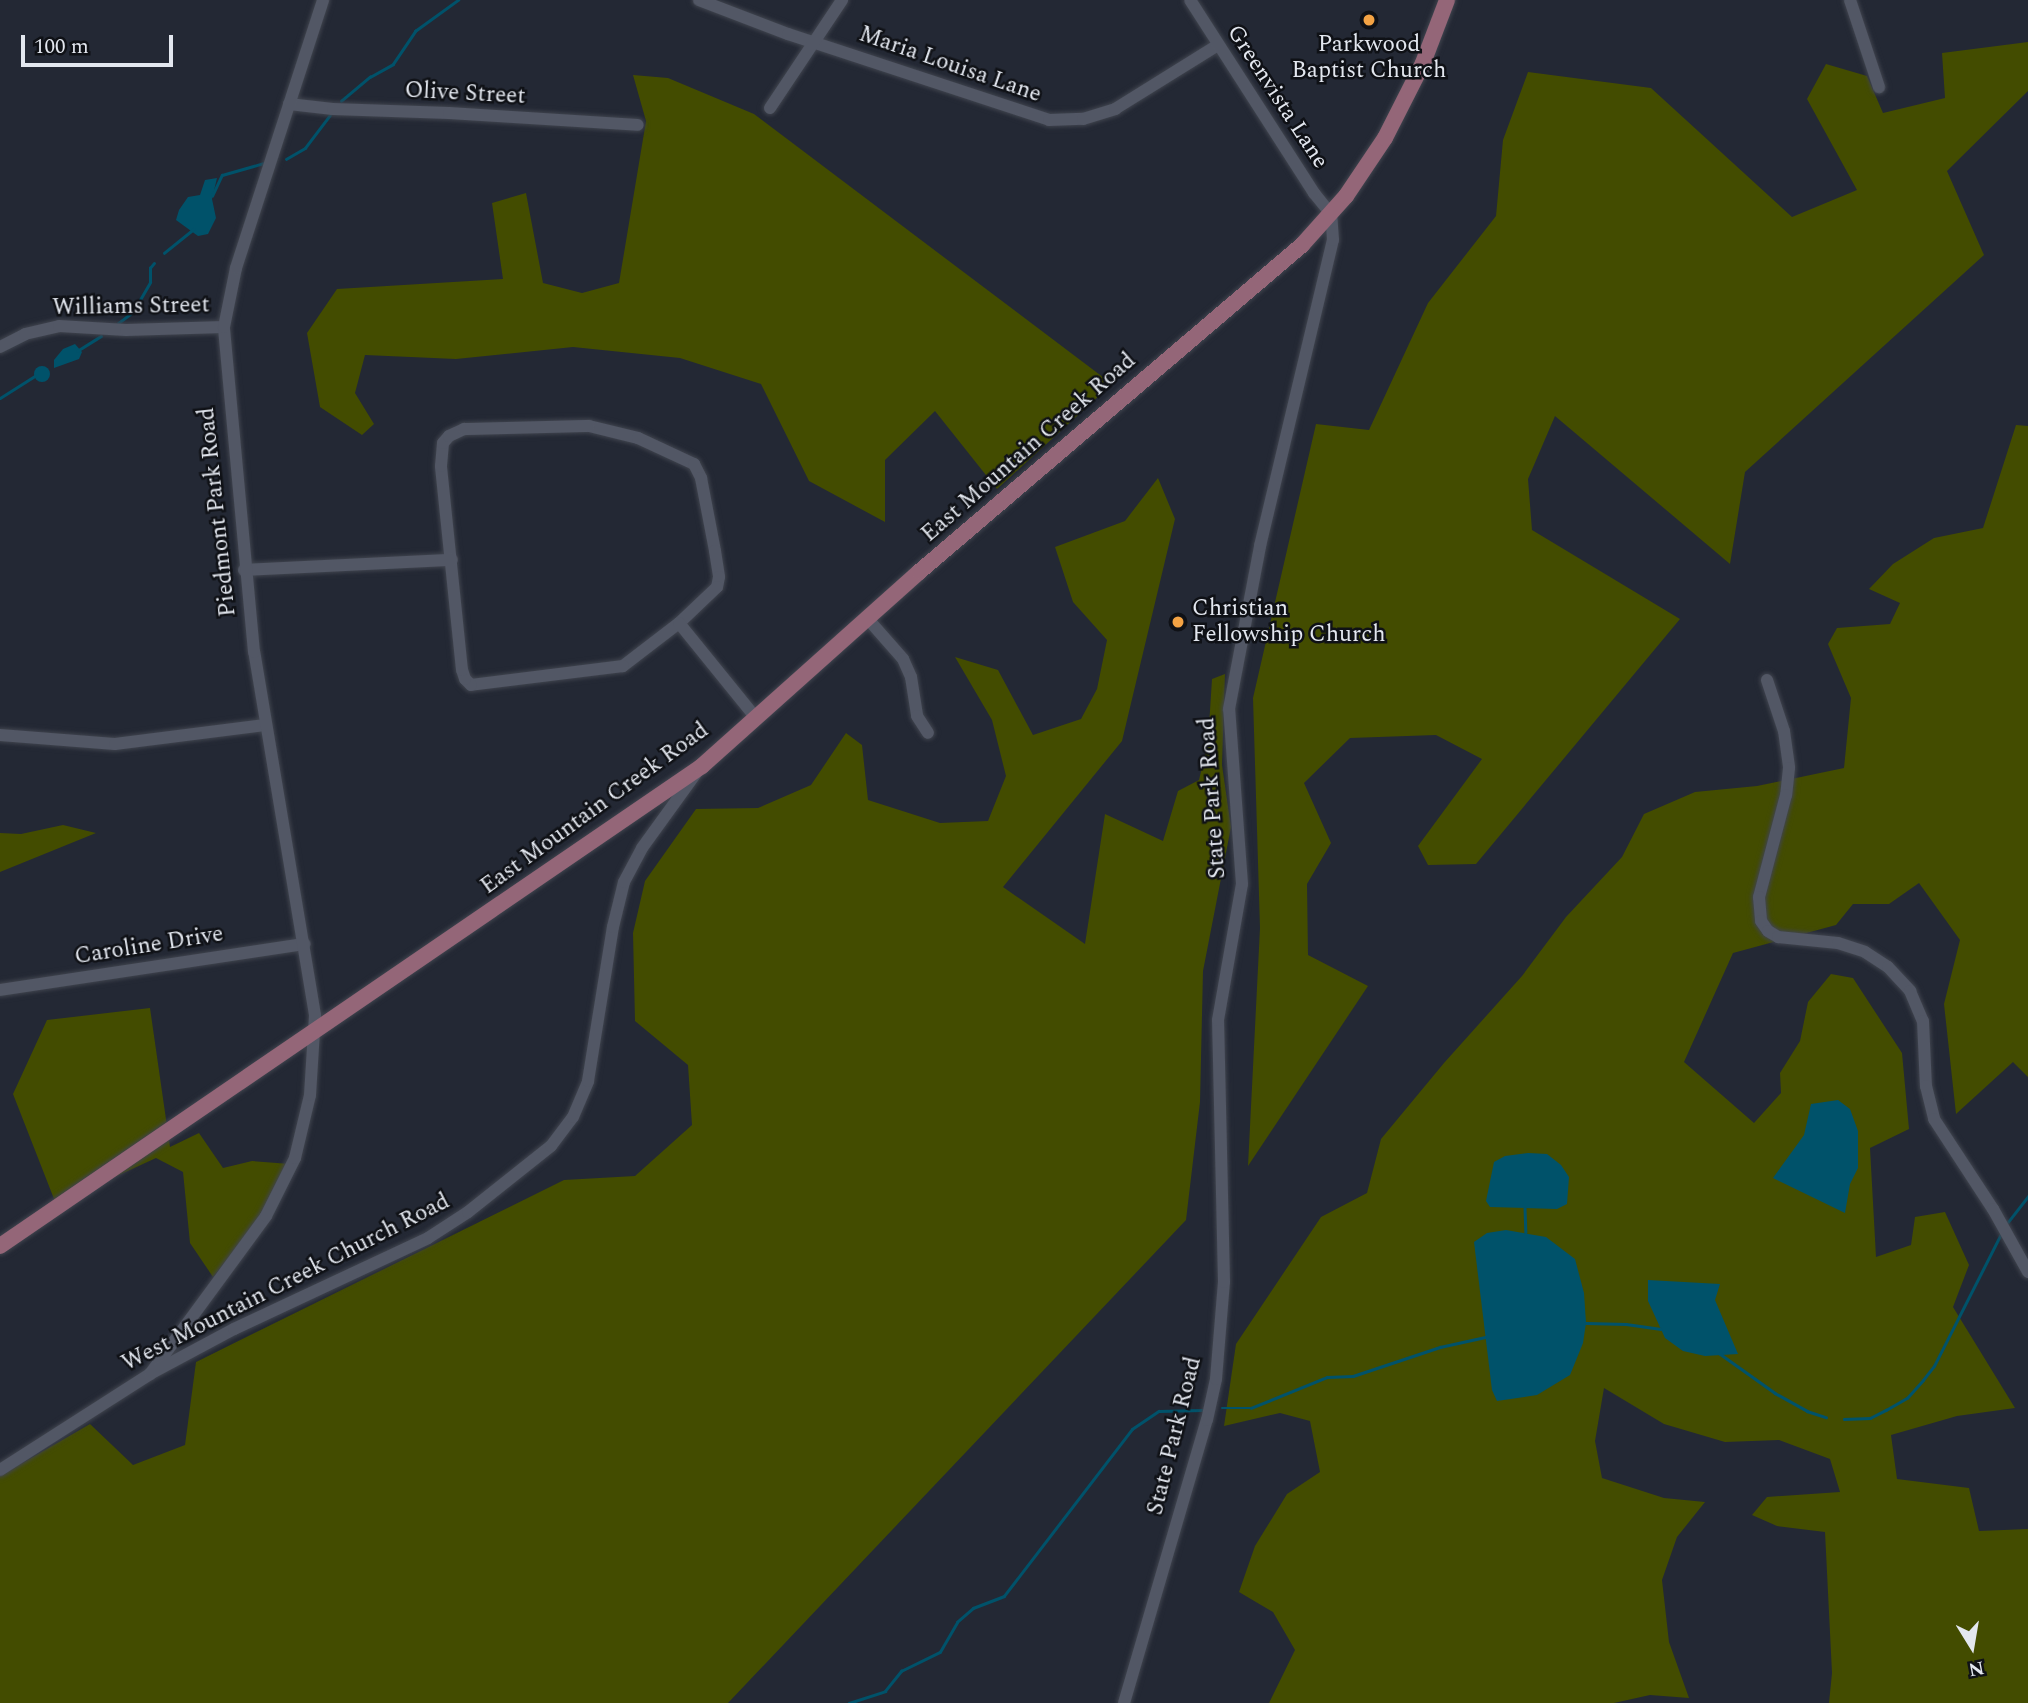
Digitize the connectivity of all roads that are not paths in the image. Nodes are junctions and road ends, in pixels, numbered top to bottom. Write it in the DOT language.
graph roads {
  1 [pos="323,0"];
  2 [pos="699,0"];
  3 [pos="842,0"];
  4 [pos="1190,0"];
  5 [pos="1447,0"];
  6 [pos="1850,0"];
  7 [pos="815,43"];
  8 [pos="1218,45"];
  9 [pos="1879,87"];
  10 [pos="289,104"];
  11 [pos="770,108"];
  12 [pos="638,125"];
  13 [pos="1331,214"];
  14 [pos="224,327"];
  15 [pos="0,347"];
  16 [pos="452,560"];
  17 [pos="244,570"];
  18 [pos="867,618"];
  19 [pos="679,623"];
  20 [pos="1767,680"];
  21 [pos="756,718"];
  22 [pos="265,725"];
  23 [pos="928,733"];
  24 [pos="0,735"];
  25 [pos="702,766"];
  26 [pos="305,944"];
  27 [pos="0,990"];
  28 [pos="315,1031"];
  29 [pos="0,1246"];
  30 [pos="2028,1272"];
  31 [pos="150,1374"];
  32 [pos="0,1470"];
  33 [pos="1124,1703"];
  1 -- 10 [label="street, Piedmont Park Road"];
  2 -- 7 [label="street, Maria Louisa Lane"];
  3 -- 7 [label="street"];
  4 -- 8 [label="street, Greenvista Lane"];
  5 -- 13 [label="main road"];
  6 -- 9 [label="street"];
  7 -- 8 [label="street, Maria Louisa Lane"];
  7 -- 11 [label="street"];
  8 -- 13 [label="street, Greenvista Lane"];
  10 -- 12 [label="street, Olive Street"];
  10 -- 14 [label="street, Piedmont Park Road"];
  13 -- 18 [label="main road, East Mountain Creek Road"];
  13 -- 33 [label="street, State Park Road"];
  14 -- 15 [label="street, Williams Street"];
  14 -- 17 [label="street, Piedmont Park Road"];
  16 -- 17 [label="street"];
  16 -- 19 [label="street"];
  16 -- 19 [label="street"];
  17 -- 22 [label="street, Piedmont Park Road"];
  18 -- 21 [label="main road, East Mountain Creek Road"];
  18 -- 23 [label="street"];
  19 -- 21 [label="street"];
  20 -- 30 [label="street"];
  21 -- 25 [label="main road, East Mountain Creek Road"];
  22 -- 24 [label="street"];
  22 -- 26 [label="street, Piedmont Park Road"];
  25 -- 28 [label="main road, East Mountain Creek Road"];
  25 -- 31 [label="street, West Mountain Creek Church Road"];
  26 -- 27 [label="street, Caroline Drive"];
  26 -- 28 [label="street, Piedmont Park Road"];
  28 -- 29 [label="main road, East Mountain Creek Road"];
  28 -- 31 [label="street, Piedmont Park Road"];
  31 -- 32 [label="street, West Mountain Creek Church Road"];
}
